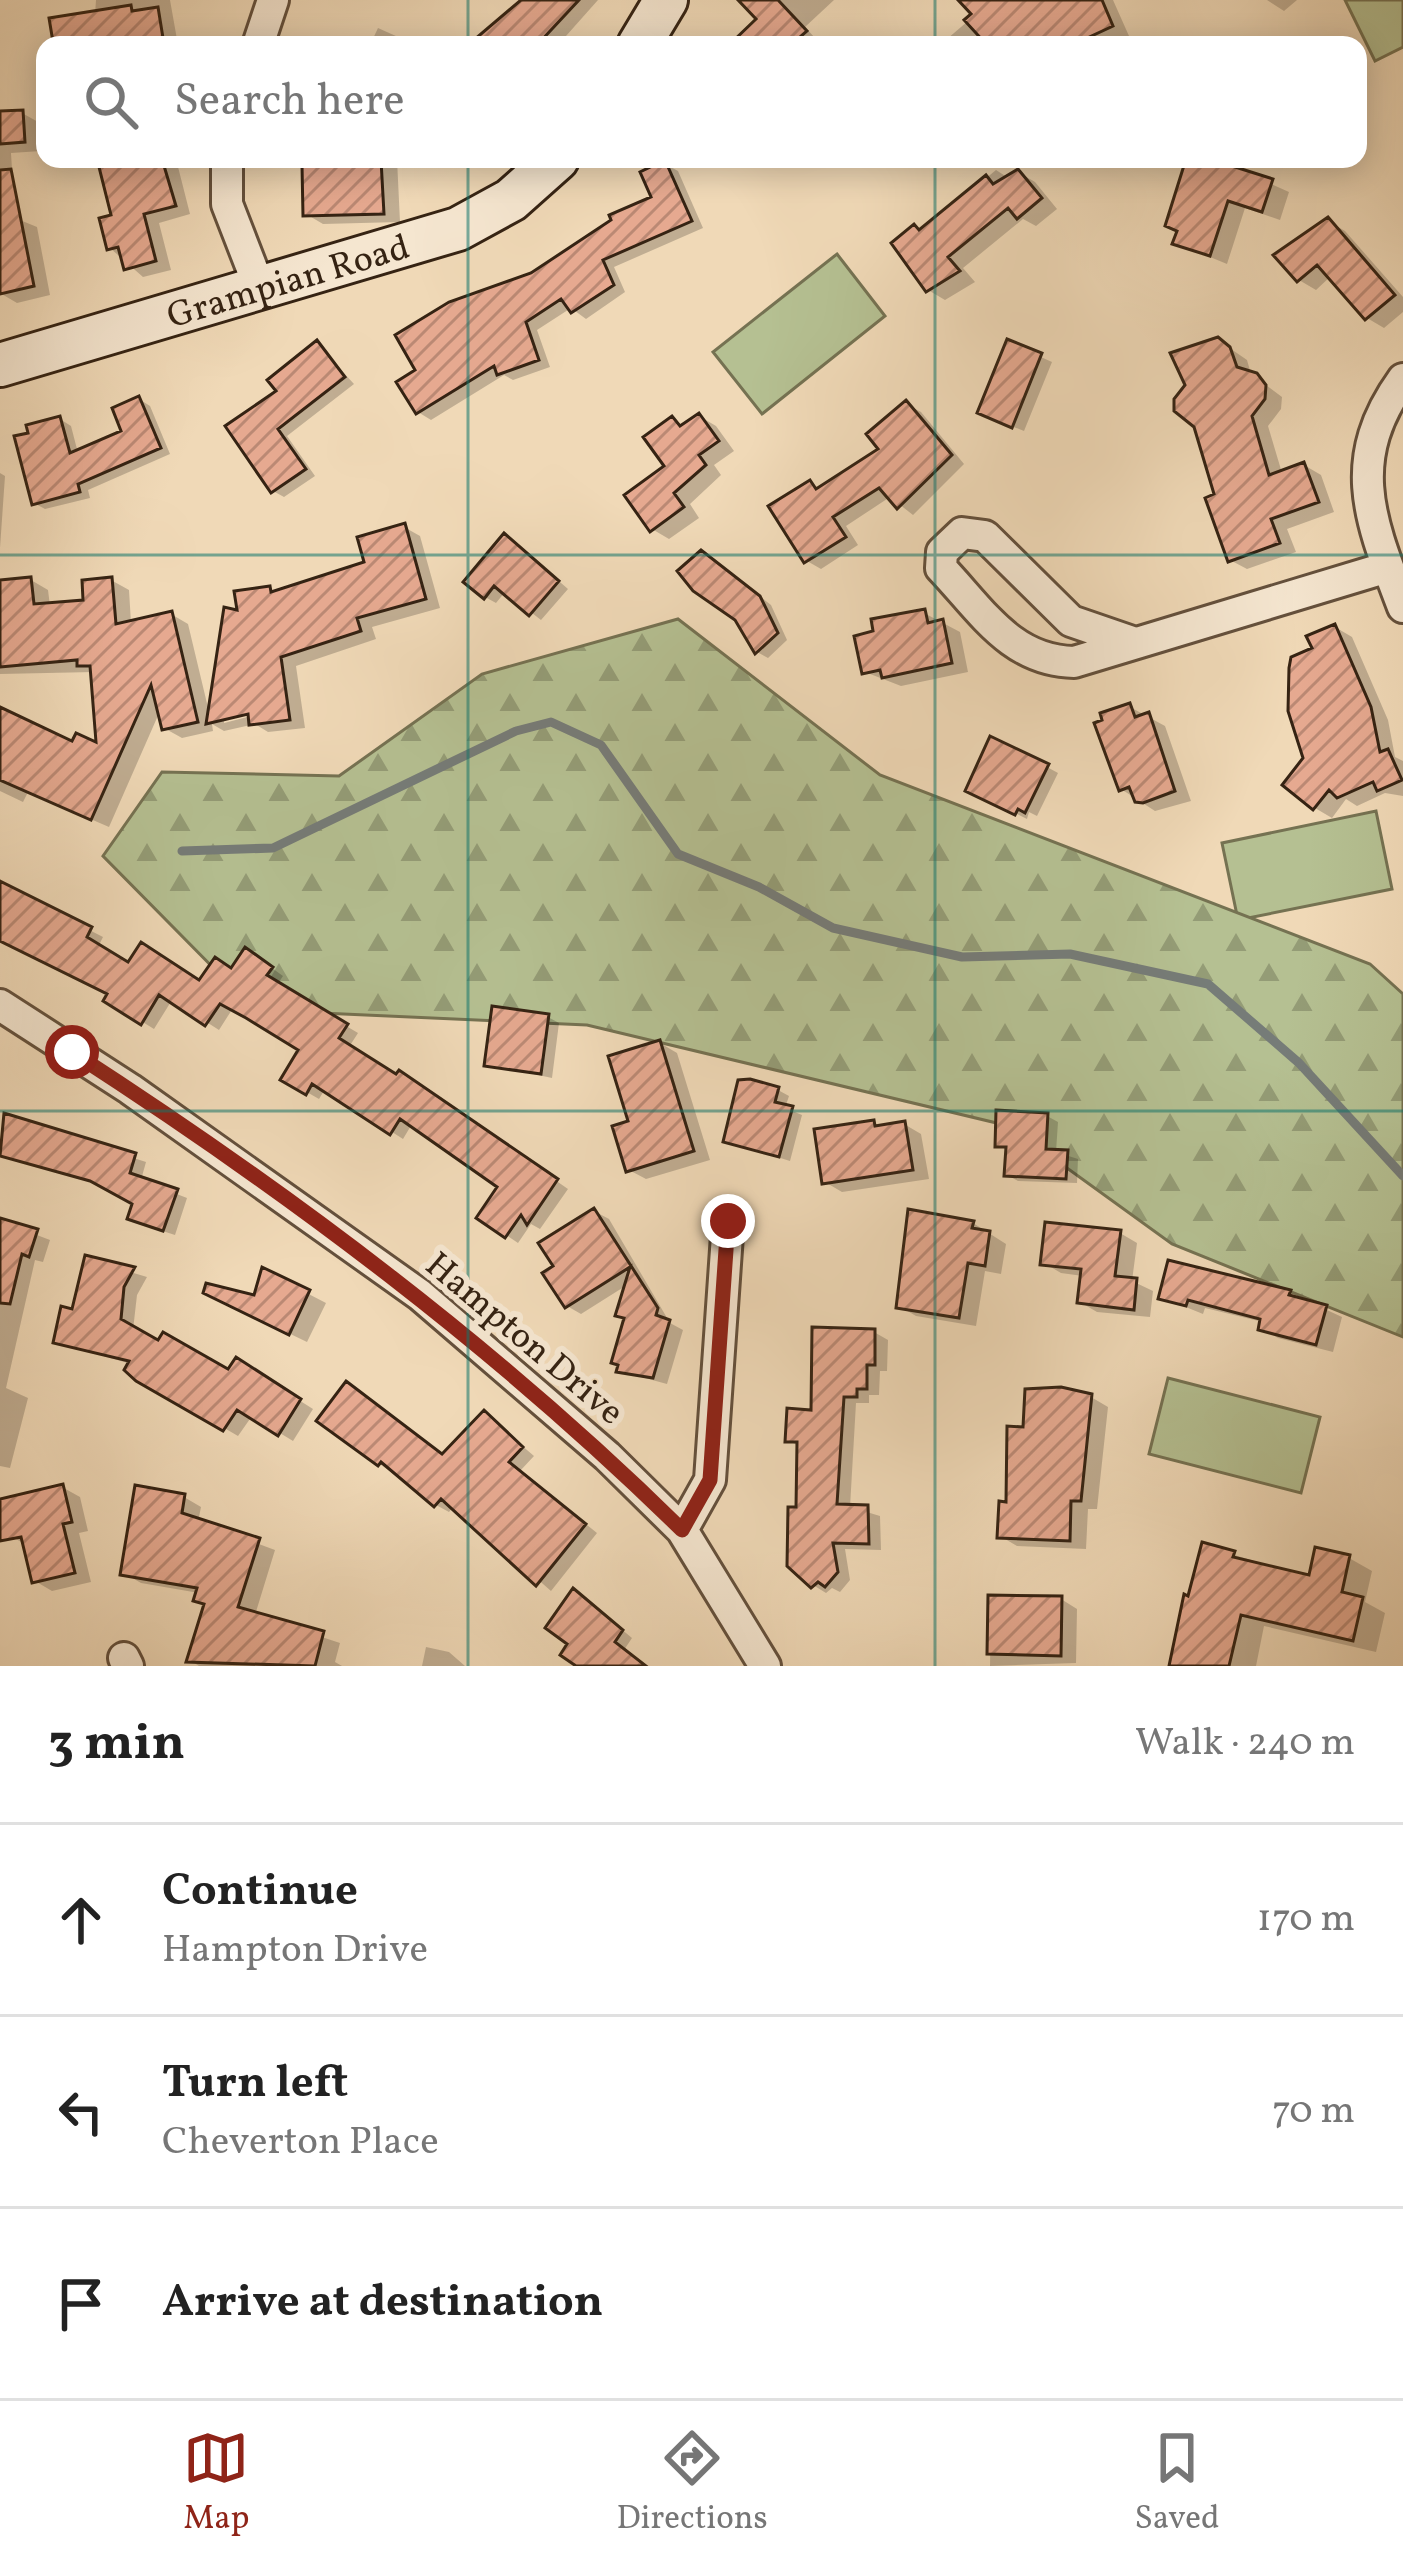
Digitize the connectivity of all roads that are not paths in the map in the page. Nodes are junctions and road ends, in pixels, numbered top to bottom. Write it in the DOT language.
graph roads {
  1 [pos="273,0"];
  2 [pos="666,0"];
  3 [pos="261,36"];
  4 [pos="644,36"];
  5 [pos="227,168"];
  6 [pos="547,168"];
  7 [pos="259,284"];
  8 [pos="0,365"];
  9 [pos="1403,379"];
  10 [pos="1388,566"];
  11 [pos="1403,608"];
  12 [pos="1135,643"];
  13 [pos="0,1005"];
  14 [pos="728,1221"];
  15 [pos="682,1530"];
  16 [pos="765,1666"];
  1 -- 3 [label="street"];
  2 -- 4 [label="street"];
  5 -- 7 [label="street"];
  6 -- 7 [label="street, Grampian Road"];
  7 -- 8 [label="street, Grampian Road"];
  9 -- 10 [label="street"];
  10 -- 11 [label="street"];
  10 -- 12 [label="street"];
  12 -- 12 [label="street"];
  13 -- 15 [label="street, Hampton Drive"];
  14 -- 15 [label="street"];
  15 -- 16 [label="street, Hampton Drive"];
}
